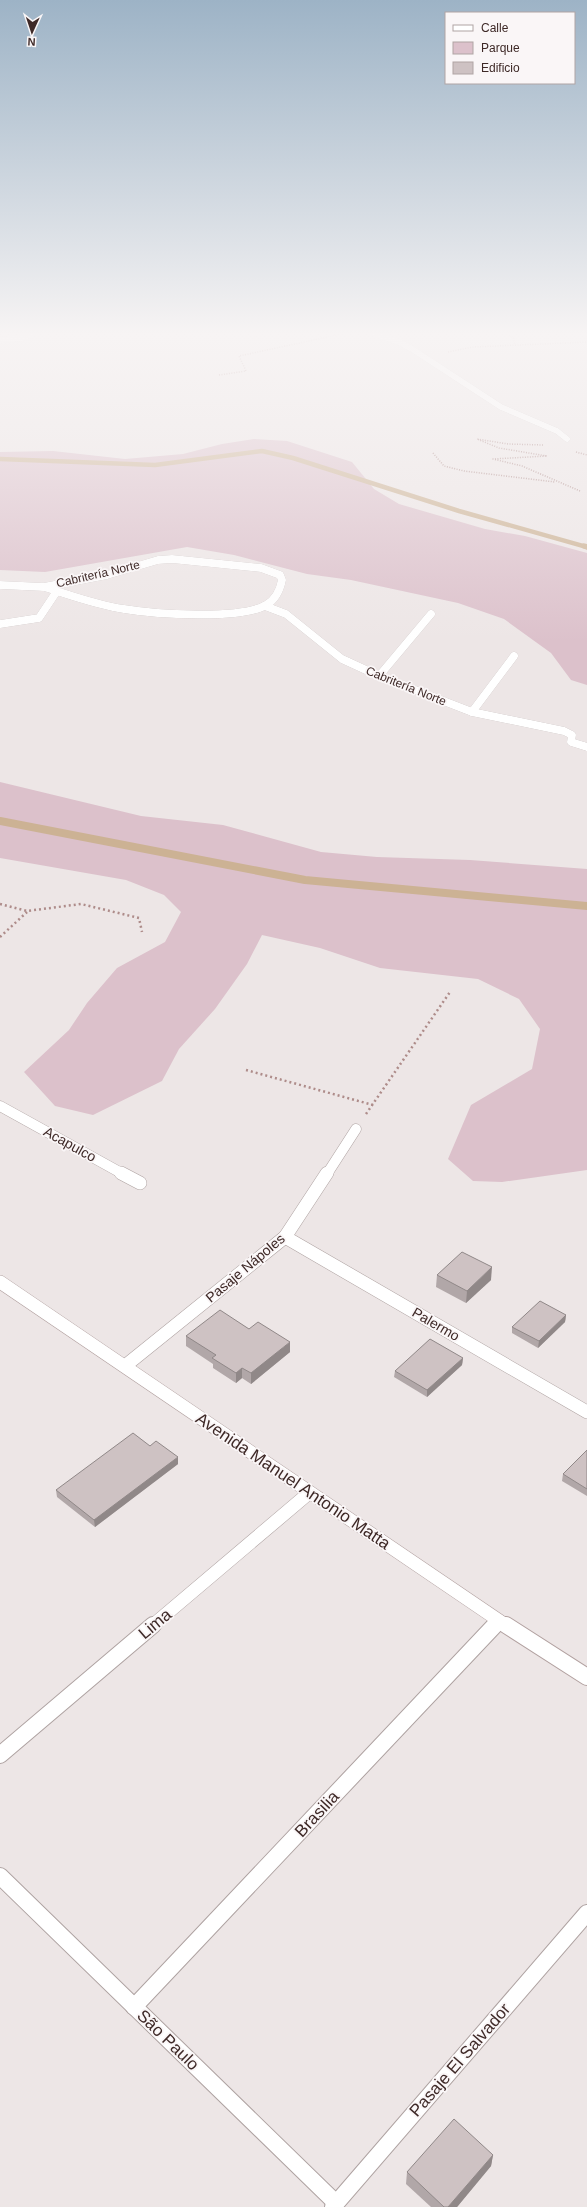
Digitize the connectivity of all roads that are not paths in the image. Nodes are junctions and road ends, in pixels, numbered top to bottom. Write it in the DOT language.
graph roads {
  1 [pos="563,436"];
  2 [pos="568,439"];
  3 [pos="0,585"];
  4 [pos="44,587"];
  5 [pos="57,591"];
  6 [pos="265,606"];
  7 [pos="431,614"];
  8 [pos="0,624"];
  9 [pos="514,656"];
  10 [pos="379,676"];
  11 [pos="472,712"];
  12 [pos="587,747"];
  13 [pos="0,1106"];
  14 [pos="356,1130"];
  15 [pos="140,1183"];
  16 [pos="285,1237"];
  17 [pos="0,1282"];
  18 [pos="125,1366"];
  19 [pos="587,1412"];
  20 [pos="309,1493"];
  21 [pos="499,1621"];
  22 [pos="587,1676"];
  23 [pos="0,1755"];
  24 [pos="0,1876"];
  25 [pos="587,1913"];
  26 [pos="134,2007"];
  27 [pos="334,2205"];
  1 -- 2 [label="street"];
  3 -- 4 [label="street, Cabritería Norte"];
  4 -- 5 [label="street, Cabritería Norte"];
  4 -- 6 [label="street, Cabritería Norte"];
  5 -- 6 [label="street, Cabritería Norte"];
  5 -- 8 [label="street"];
  6 -- 10 [label="street, Cabritería Norte"];
  7 -- 10 [label="street"];
  9 -- 11 [label="street"];
  10 -- 11 [label="street, Cabritería Norte"];
  11 -- 12 [label="street, Cabritería Norte"];
  13 -- 15 [label="street, Acapulco"];
  14 -- 16 [label="street, Pasaje Nápoles"];
  16 -- 18 [label="street, Pasaje Nápoles"];
  16 -- 19 [label="street, Palermo"];
  17 -- 18 [label="street, Avenida Manuel Antonio Matta"];
  18 -- 20 [label="street, Avenida Manuel Antonio Matta"];
  20 -- 21 [label="street, Avenida Manuel Antonio Matta"];
  20 -- 23 [label="street, Lima"];
  21 -- 22 [label="street, Avenida Manuel Antonio Matta"];
  21 -- 26 [label="street, Brasilia"];
  24 -- 26 [label="street, São Paulo"];
  25 -- 27 [label="street, Pasaje El Salvador"];
  26 -- 27 [label="street, São Paulo"];
}
